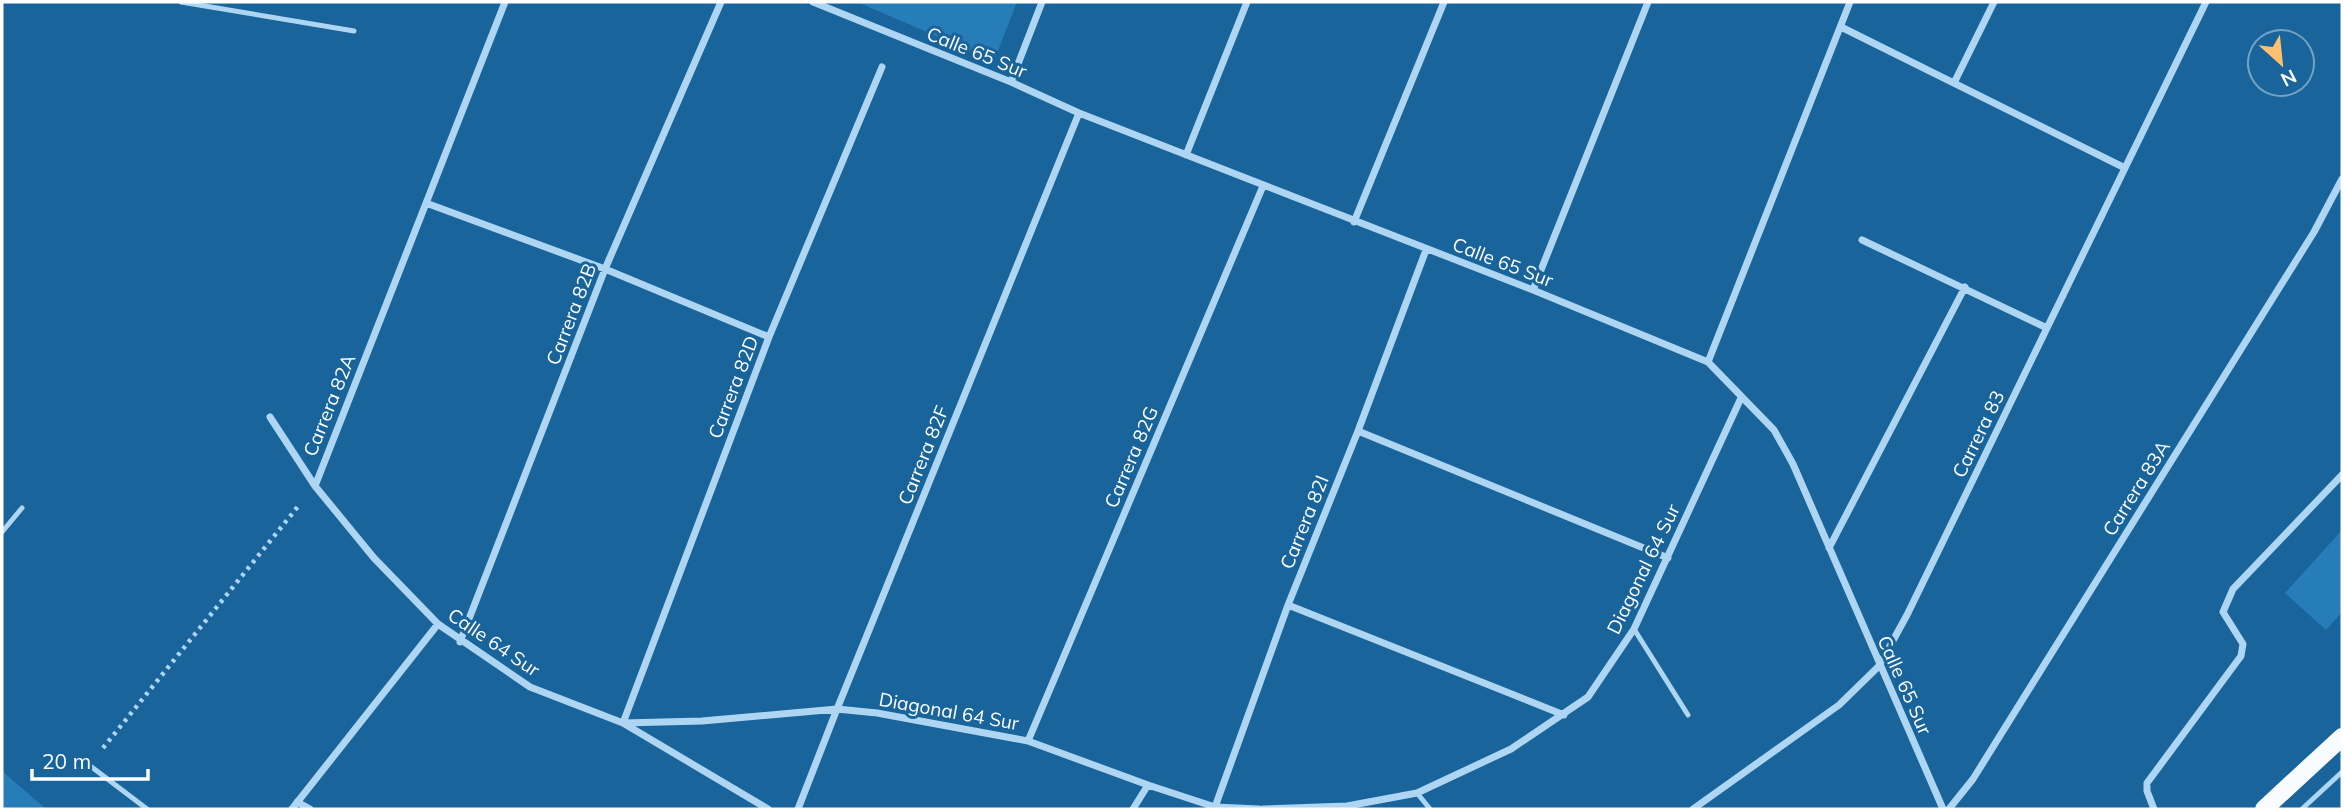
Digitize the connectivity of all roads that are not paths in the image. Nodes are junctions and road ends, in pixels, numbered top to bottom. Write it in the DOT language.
graph roads {
  1 [pos="181,2"];
  2 [pos="505,2"];
  3 [pos="721,2"];
  4 [pos="813,2"];
  5 [pos="1042,2"];
  6 [pos="1247,2"];
  7 [pos="1444,2"];
  8 [pos="1647,2"];
  9 [pos="1850,2"];
  10 [pos="1994,2"];
  11 [pos="2206,2"];
  12 [pos="1841,27"];
  13 [pos="354,31"];
  14 [pos="882,67"];
  15 [pos="1010,82"];
  16 [pos="1954,83"];
  17 [pos="1079,113"];
  18 [pos="1186,155"];
  19 [pos="2125,168"];
  20 [pos="2342,179"];
  21 [pos="1263,186"];
  22 [pos="426,203"];
  23 [pos="1354,222"];
  24 [pos="1862,240"];
  25 [pos="1426,250"];
  26 [pos="605,269"];
  27 [pos="1965,288"];
  28 [pos="1533,290"];
  29 [pos="2047,328"];
  30 [pos="769,337"];
  31 [pos="1708,362"];
  32 [pos="1741,398"];
  33 [pos="270,417"];
  34 [pos="1357,431"];
  35 [pos="2342,475"];
  36 [pos="315,486"];
  37 [pos="22,508"];
  38 [pos="2,532"];
  39 [pos="1829,548"];
  40 [pos="1668,558"];
  41 [pos="1287,605"];
  42 [pos="438,624"];
  43 [pos="1634,629"];
  44 [pos="460,642"];
  45 [pos="1879,667"];
  46 [pos="837,709"];
  47 [pos="1564,715"];
  48 [pos="1688,715"];
  49 [pos="623,723"];
  50 [pos="2342,737"];
  51 [pos="1028,741"];
  52 [pos="89,765"];
  53 [pos="2342,772"];
  54 [pos="1148,785"];
  55 [pos="1417,793"];
  56 [pos="298,802"];
  57 [pos="1215,808"];
  58 [pos="146,809"];
  59 [pos="292,809"];
  60 [pos="310,809"];
  61 [pos="768,809"];
  62 [pos="799,809"];
  63 [pos="1133,809"];
  64 [pos="1261,809"];
  65 [pos="1430,809"];
  66 [pos="1693,809"];
  67 [pos="1943,809"];
  68 [pos="1949,809"];
  69 [pos="2154,809"];
  70 [pos="2264,809"];
  71 [pos="2302,809"];
  1 -- 13 [label="lane"];
  2 -- 22 [label="street, Carrera 82A"];
  3 -- 26 [label="street, Carrera 82B"];
  4 -- 15 [label="street, Calle 65 Sur"];
  5 -- 15 [label="street"];
  6 -- 18 [label="street"];
  7 -- 23 [label="street"];
  8 -- 28 [label="street"];
  9 -- 12 [label="street"];
  10 -- 16 [label="street"];
  11 -- 19 [label="street, Carrera 83"];
  12 -- 16 [label="street"];
  12 -- 31 [label="street"];
  14 -- 30 [label="street, Carrera 82D"];
  15 -- 17 [label="street, Calle 65 Sur"];
  16 -- 19 [label="street"];
  17 -- 18 [label="street, Calle 65 Sur"];
  17 -- 46 [label="street, Carrera 82F"];
  18 -- 21 [label="street, Calle 65 Sur"];
  19 -- 29 [label="street, Carrera 83"];
  20 -- 68 [label="street, Carrera 83A"];
  21 -- 23 [label="street, Calle 65 Sur"];
  21 -- 51 [label="street, Carrera 82G"];
  22 -- 26 [label="street"];
  22 -- 36 [label="street, Carrera 82A"];
  23 -- 25 [label="street, Calle 65 Sur"];
  24 -- 27 [label="street"];
  25 -- 28 [label="street, Calle 65 Sur"];
  25 -- 34 [label="street, Carrera 82I"];
  26 -- 30 [label="street"];
  26 -- 44 [label="street, Carrera 82B"];
  27 -- 29 [label="street"];
  27 -- 39 [label="street"];
  28 -- 31 [label="street, Calle 65 Sur"];
  29 -- 45 [label="street, Carrera 83"];
  30 -- 49 [label="street, Carrera 82D"];
  31 -- 32 [label="street, Calle 65 Sur"];
  32 -- 39 [label="street, Calle 65 Sur"];
  32 -- 40 [label="street, Diagonal 64 Sur"];
  33 -- 36 [label="street, Calle 64 Sur"];
  34 -- 40 [label="street"];
  34 -- 41 [label="street, Carrera 82I"];
  35 -- 69 [label="street"];
  36 -- 42 [label="street, Calle 64 Sur"];
  37 -- 38 [label="lane"];
  39 -- 45 [label="street, Calle 65 Sur"];
  40 -- 43 [label="street, Diagonal 64 Sur"];
  41 -- 47 [label="street"];
  41 -- 57 [label="street, Carrera 82I"];
  42 -- 44 [label="street, Calle 64 Sur"];
  42 -- 56 [label="street"];
  43 -- 47 [label="street, Diagonal 64 Sur"];
  43 -- 48 [label="lane"];
  44 -- 49 [label="street, Calle 64 Sur"];
  45 -- 66 [label="street, Carrera 83"];
  45 -- 67 [label="street, Calle 65 Sur"];
  46 -- 49 [label="street, Diagonal 64 Sur"];
  46 -- 51 [label="street, Diagonal 64 Sur"];
  46 -- 62 [label="street, Carrera 82F"];
  47 -- 55 [label="street, Diagonal 64 Sur"];
  49 -- 61 [label="street, Calle 64 Sur"];
  50 -- 70 [label="main road"];
  51 -- 54 [label="street, Diagonal 64 Sur"];
  52 -- 58 [label="lane"];
  53 -- 71 [label="lane"];
  54 -- 57 [label="street, Diagonal 64 Sur"];
  54 -- 63 [label="street"];
  55 -- 64 [label="street, Diagonal 64 Sur"];
  55 -- 65 [label="lane"];
  56 -- 59 [label="street"];
  56 -- 60 [label="street"];
  57 -- 64 [label="street, Diagonal 64 Sur"];
}
